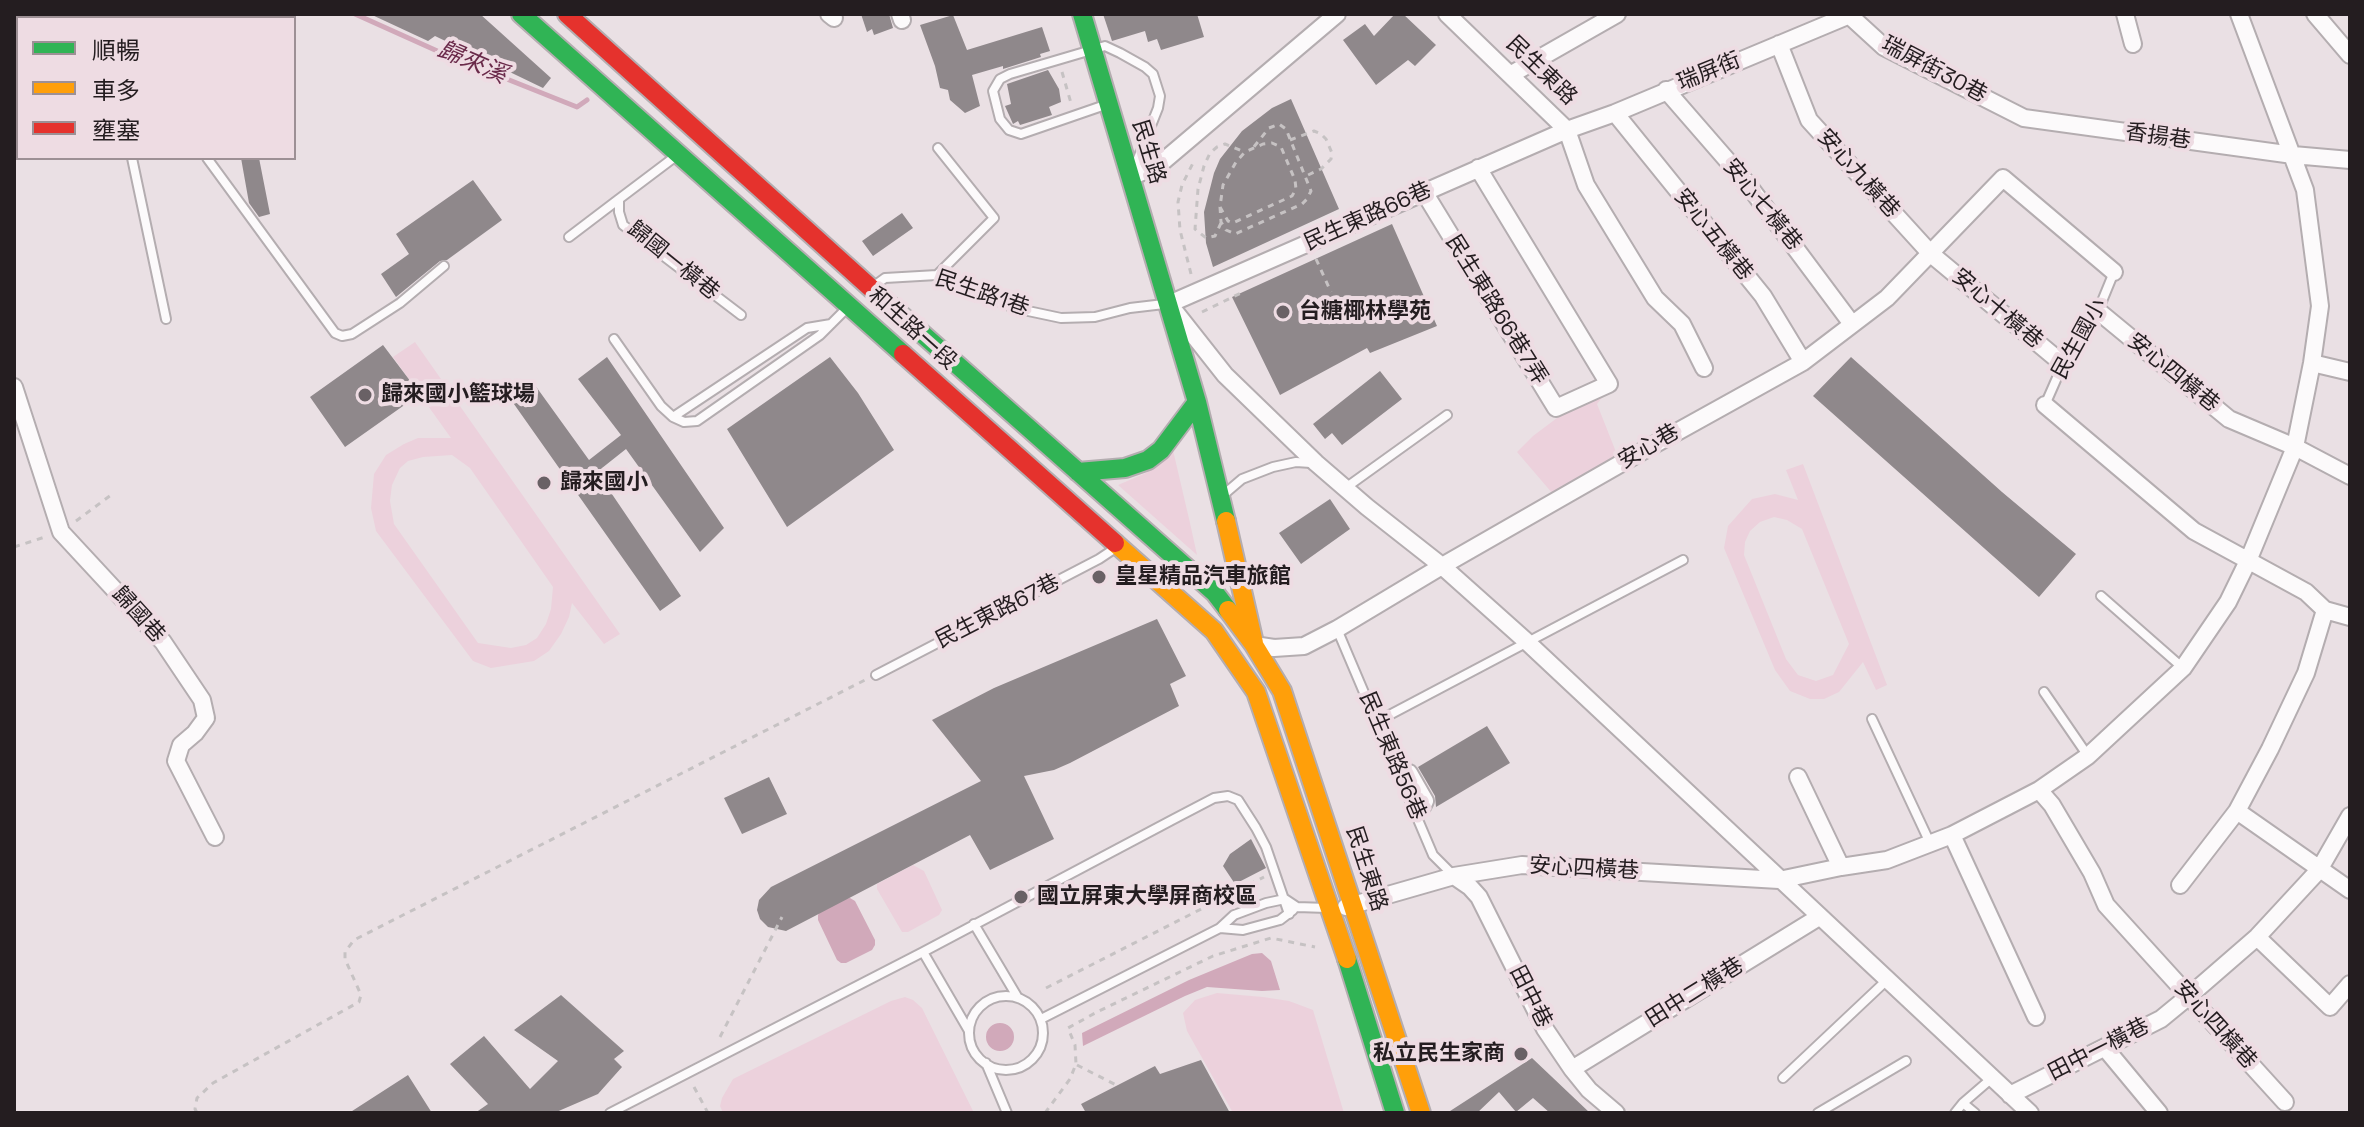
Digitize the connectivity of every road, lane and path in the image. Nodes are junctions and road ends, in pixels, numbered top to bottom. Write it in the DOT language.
graph roads {
  1 [pos="521,14"];
  2 [pos="567,14"];
  3 [pos="1082,14"];
  4 [pos="1337,14"];
  5 [pos="1447,14"];
  6 [pos="1617,14"];
  7 [pos="1851,14"];
  8 [pos="2125,14"];
  9 [pos="2239,14"];
  10 [pos="2315,14"];
  11 [pos="1779,44"];
  12 [pos="2133,44"];
  13 [pos="1092,49"];
  14 [pos="2350,55"];
  15 [pos="1058,61"];
  16 [pos="1510,75"];
  17 [pos="1666,90"];
  18 [pos="1109,104"];
  19 [pos="1615,113"];
  20 [pos="1074,116"];
  21 [pos="2024,118"];
  22 [pos="1567,130"];
  23 [pos="1290,140"];
  24 [pos="938,148"];
  25 [pos="1253,148"];
  26 [pos="1245,152"];
  27 [pos="679,153"];
  28 [pos="2293,155"];
  29 [pos="1196,157"];
  30 [pos="132,160"];
  31 [pos="208,160"];
  32 [pos="2350,160"];
  33 [pos="1478,168"];
  34 [pos="1131,177"];
  35 [pos="1305,177"];
  36 [pos="1424,192"];
  37 [pos="619,199"];
  38 [pos="1220,207"];
  39 [pos="1221,222"];
  40 [pos="569,237"];
  41 [pos="1308,243"];
  42 [pos="1931,254"];
  43 [pos="444,266"];
  44 [pos="2114,272"];
  45 [pos="937,275"];
  46 [pos="1192,277"];
  47 [pos="871,288"];
  48 [pos="1331,292"];
  49 [pos="1169,304"];
  50 [pos="850,305"];
  51 [pos="2098,311"];
  52 [pos="741,315"];
  53 [pos="166,319"];
  54 [pos="832,324"];
  55 [pos="1852,324"];
  56 [pos="614,339"];
  57 [pos="1803,362"];
  58 [pos="2312,363"];
  59 [pos="2063,364"];
  60 [pos="1704,368"];
  61 [pos="2350,372"];
  62 [pos="14,387"];
  63 [pos="1197,402"];
  64 [pos="2045,405"];
  65 [pos="1447,415"];
  66 [pos="673,417"];
  67 [pos="2295,447"];
  68 [pos="1316,463"];
  69 [pos="1078,472"];
  70 [pos="2350,476"];
  71 [pos="1344,489"];
  72 [pos="1221,497"];
  73 [pos="1118,546"];
  74 [pos="1683,560"];
  75 [pos="2248,561"];
  76 [pos="1442,566"];
  77 [pos="2101,596"];
  78 [pos="2325,610"];
  79 [pos="2350,617"];
  80 [pos="1337,629"];
  81 [pos="1526,641"];
  82 [pos="1254,645"];
  83 [pos="2183,668"];
  84 [pos="876,675"];
  85 [pos="1256,692"];
  86 [pos="2044,692"];
  87 [pos="1872,719"];
  88 [pos="1378,721"];
  89 [pos="2088,756"];
  90 [pos="1409,773"];
  91 [pos="1798,777"];
  92 [pos="2039,790"];
  93 [pos="1416,811"];
  94 [pos="2237,811"];
  95 [pos="2350,816"];
  96 [pos="1952,835"];
  97 [pos="215,837"];
  98 [pos="1930,843"];
  99 [pos="1841,867"];
  100 [pos="2319,870"];
  101 [pos="1275,872"];
  102 [pos="1454,876"];
  103 [pos="1779,880"];
  104 [pos="2180,885"];
  105 [pos="2350,890"];
  106 [pos="1285,899"];
  107 [pos="1297,907"];
  108 [pos="1354,907"];
  109 [pos="1331,909"];
  110 [pos="1289,914"];
  111 [pos="782,917"];
  112 [pos="1819,917"];
  113 [pos="974,924"];
  114 [pos="1220,928"];
  115 [pos="2257,937"];
  116 [pos="1315,947"];
  117 [pos="923,952"];
  118 [pos="1887,980"];
  119 [pos="2350,984"];
  120 [pos="1046,988"];
  121 [pos="2189,996"];
  122 [pos="1018,998"];
  123 [pos="2036,1017"];
  124 [pos="1041,1019"];
  125 [pos="969,1031"];
  126 [pos="720,1037"];
  127 [pos="2105,1048"];
  128 [pos="1906,1061"];
  129 [pos="986,1063"];
  130 [pos="1076,1064"];
  131 [pos="1572,1069"];
  132 [pos="1783,1078"];
  133 [pos="1992,1078"];
  134 [pos="1116,1085"];
  135 [pos="694,1087"];
  136 [pos="2010,1095"];
  137 [pos="2285,1102"];
  138 [pos="1963,1103"];
  139 [pos="197,1113"];
  140 [pos="610,1113"];
  141 [pos="708,1113"];
  142 [pos="1007,1113"];
  143 [pos="1045,1113"];
  144 [pos="1395,1113"];
  145 [pos="1421,1113"];
  146 [pos="1616,1113"];
  147 [pos="1818,1113"];
  148 [pos="1955,1113"];
  149 [pos="1975,1113"];
  150 [pos="2030,1113"];
  151 [pos="2159,1113"];
  1 -- 27 [label="main road, 和生路一段"];
  2 -- 47 [label="main road, 和生路一段"];
  3 -- 13 [label="main road, 民生路"];
  4 -- 34 [label="street"];
  5 -- 16 [label="street, 民生東路"];
  6 -- 16 [label="street"];
  7 -- 11 [label="street, 瑞屏街"];
  7 -- 21 [label="street, 瑞屏街30巷"];
  8 -- 12 [label="street"];
  9 -- 28 [label="street"];
  10 -- 14 [label="street"];
  11 -- 17 [label="street, 瑞屏街"];
  11 -- 42 [label="street, 安心九橫巷"];
  13 -- 15 [label="lane"];
  13 -- 18 [label="main road, 民生路"];
  13 -- 34 [label="lane"];
  15 -- 20 [label="path"];
  15 -- 20 [label="lane"];
  16 -- 22 [label="street, 民生東路"];
  17 -- 19 [label="street, 瑞屏街"];
  17 -- 55 [label="street, 安心七橫巷"];
  18 -- 20 [label="lane"];
  18 -- 34 [label="main road, 民生路"];
  19 -- 22 [label="street, 瑞屏街"];
  19 -- 57 [label="street, 安心五橫巷"];
  21 -- 28 [label="street, 香揚巷"];
  22 -- 33 [label="street, 民生東路66巷"];
  22 -- 60 [label="street"];
  23 -- 25 [label="path"];
  23 -- 35 [label="path"];
  23 -- 35 [label="path"];
  24 -- 45 [label="lane"];
  25 -- 26 [label="path"];
  25 -- 38 [label="path"];
  26 -- 38 [label="path"];
  26 -- 39 [label="path"];
  27 -- 37 [label="lane, 歸國一橫巷"];
  27 -- 50 [label="main road, 和生路一段"];
  28 -- 32 [label="street, 香揚巷"];
  28 -- 58 [label="street"];
  29 -- 46 [label="path"];
  30 -- 53 [label="lane"];
  31 -- 43 [label="lane"];
  33 -- 36 [label="street, 民生東路66巷"];
  33 -- 36 [label="street, 民生東路66巷7弄"];
  34 -- 49 [label="main road, 民生路"];
  35 -- 39 [label="path"];
  36 -- 41 [label="street, 民生東路66巷"];
  37 -- 40 [label="lane, 歸國一橫巷"];
  37 -- 52 [label="lane, 歸國一橫巷"];
  38 -- 39 [label="path"];
  41 -- 48 [label="path"];
  41 -- 49 [label="street, 民生東路66巷"];
  42 -- 44 [label="street, 安心巷"];
  42 -- 55 [label="street, 安心巷"];
  42 -- 59 [label="street, 安心十橫巷"];
  44 -- 51 [label="lane, 民生國小"];
  45 -- 47 [label="lane, 民生路1巷"];
  45 -- 49 [label="lane, 民生路1巷"];
  47 -- 50 [label="lane, 民生路1巷"];
  47 -- 69 [label="main road, 和生路一段"];
  49 -- 63 [label="main road, 民生東路"];
  49 -- 68 [label="street"];
  50 -- 54 [label="lane, 民生路1巷"];
  50 -- 73 [label="main road, 和生路一段"];
  51 -- 59 [label="lane, 民生國小"];
  51 -- 67 [label="street, 安心四橫巷"];
  54 -- 66 [label="lane"];
  54 -- 66 [label="lane, 民生路1巷"];
  55 -- 57 [label="street, 安心巷"];
  56 -- 66 [label="lane"];
  57 -- 76 [label="street, 安心巷"];
  58 -- 61 [label="street"];
  58 -- 67 [label="street"];
  59 -- 64 [label="lane, 民生國小"];
  62 -- 97 [label="street, 歸國巷"];
  63 -- 69 [label="main road"];
  63 -- 72 [label="main road, 民生東路"];
  64 -- 75 [label="street"];
  65 -- 71 [label="lane"];
  67 -- 70 [label="street, 安心四橫巷"];
  67 -- 75 [label="street, 安心四橫巷"];
  68 -- 71 [label="street"];
  68 -- 72 [label="lane"];
  69 -- 82 [label="main road, 和生路一段"];
  71 -- 76 [label="street"];
  72 -- 82 [label="main road, 民生東路"];
  73 -- 84 [label="lane, 民生東路67巷"];
  73 -- 85 [label="main road, 和生路一段"];
  74 -- 81 [label="lane"];
  75 -- 78 [label="street"];
  75 -- 83 [label="street, 安心四橫巷"];
  76 -- 80 [label="street, 安心巷"];
  76 -- 81 [label="street"];
  77 -- 83 [label="lane"];
  78 -- 79 [label="street"];
  78 -- 94 [label="street"];
  80 -- 82 [label="street, 安心巷"];
  80 -- 88 [label="lane, 民生東路56巷"];
  81 -- 88 [label="lane"];
  81 -- 103 [label="street"];
  82 -- 85 [label="main road, 民生東路"];
  82 -- 108 [label="main road, 民生東路"];
  83 -- 89 [label="street, 安心四橫巷"];
  84 -- 139 [label="path"];
  85 -- 109 [label="main road, 民生東路"];
  86 -- 89 [label="lane"];
  87 -- 98 [label="lane"];
  88 -- 93 [label="lane, 民生東路56巷"];
  89 -- 92 [label="street, 安心四橫巷"];
  90 -- 93 [label="street"];
  91 -- 99 [label="street"];
  92 -- 96 [label="street, 安心四橫巷"];
  92 -- 121 [label="street, 安心四橫巷"];
  93 -- 102 [label="lane, 民生東路56巷"];
  94 -- 100 [label="street"];
  94 -- 104 [label="street"];
  95 -- 100 [label="street, 田中一橫巷"];
  96 -- 98 [label="street, 安心四橫巷"];
  96 -- 123 [label="street"];
  98 -- 99 [label="street, 安心四橫巷"];
  99 -- 103 [label="street, 安心四橫巷"];
  100 -- 105 [label="street"];
  100 -- 115 [label="street, 田中一橫巷"];
  101 -- 106 [label="lane"];
  101 -- 113 [label="lane"];
  101 -- 120 [label="path"];
  102 -- 103 [label="street, 安心四橫巷"];
  102 -- 108 [label="street, 安心四橫巷"];
  102 -- 131 [label="street, 田中巷"];
  103 -- 112 [label="street"];
  106 -- 107 [label="lane"];
  106 -- 110 [label="lane"];
  106 -- 114 [label="lane"];
  107 -- 109 [label="lane"];
  107 -- 110 [label="lane"];
  108 -- 109 [label="street, 安心四橫巷"];
  108 -- 145 [label="main road, 民生東路"];
  109 -- 144 [label="main road, 民生東路"];
  110 -- 114 [label="lane"];
  111 -- 126 [label="path"];
  112 -- 118 [label="street"];
  112 -- 131 [label="street, 田中二橫巷"];
  113 -- 117 [label="lane"];
  113 -- 122 [label="lane"];
  114 -- 124 [label="lane"];
  115 -- 119 [label="street"];
  115 -- 121 [label="street, 田中一橫巷"];
  116 -- 130 [label="path"];
  117 -- 125 [label="lane"];
  117 -- 140 [label="lane"];
  118 -- 132 [label="lane"];
  118 -- 133 [label="street"];
  121 -- 127 [label="street, 田中一橫巷"];
  121 -- 137 [label="street, 安心四橫巷"];
  122 -- 124 [label="lane"];
  122 -- 125 [label="lane"];
  124 -- 129 [label="lane"];
  125 -- 129 [label="lane"];
  127 -- 136 [label="street, 田中一橫巷"];
  127 -- 151 [label="street"];
  128 -- 147 [label="lane"];
  129 -- 142 [label="lane"];
  130 -- 134 [label="path"];
  130 -- 143 [label="path"];
  131 -- 146 [label="street, 田中巷"];
  133 -- 136 [label="street"];
  133 -- 138 [label="lane"];
  135 -- 141 [label="path"];
  136 -- 150 [label="street"];
  138 -- 148 [label="lane"];
  138 -- 149 [label="lane"];
}
